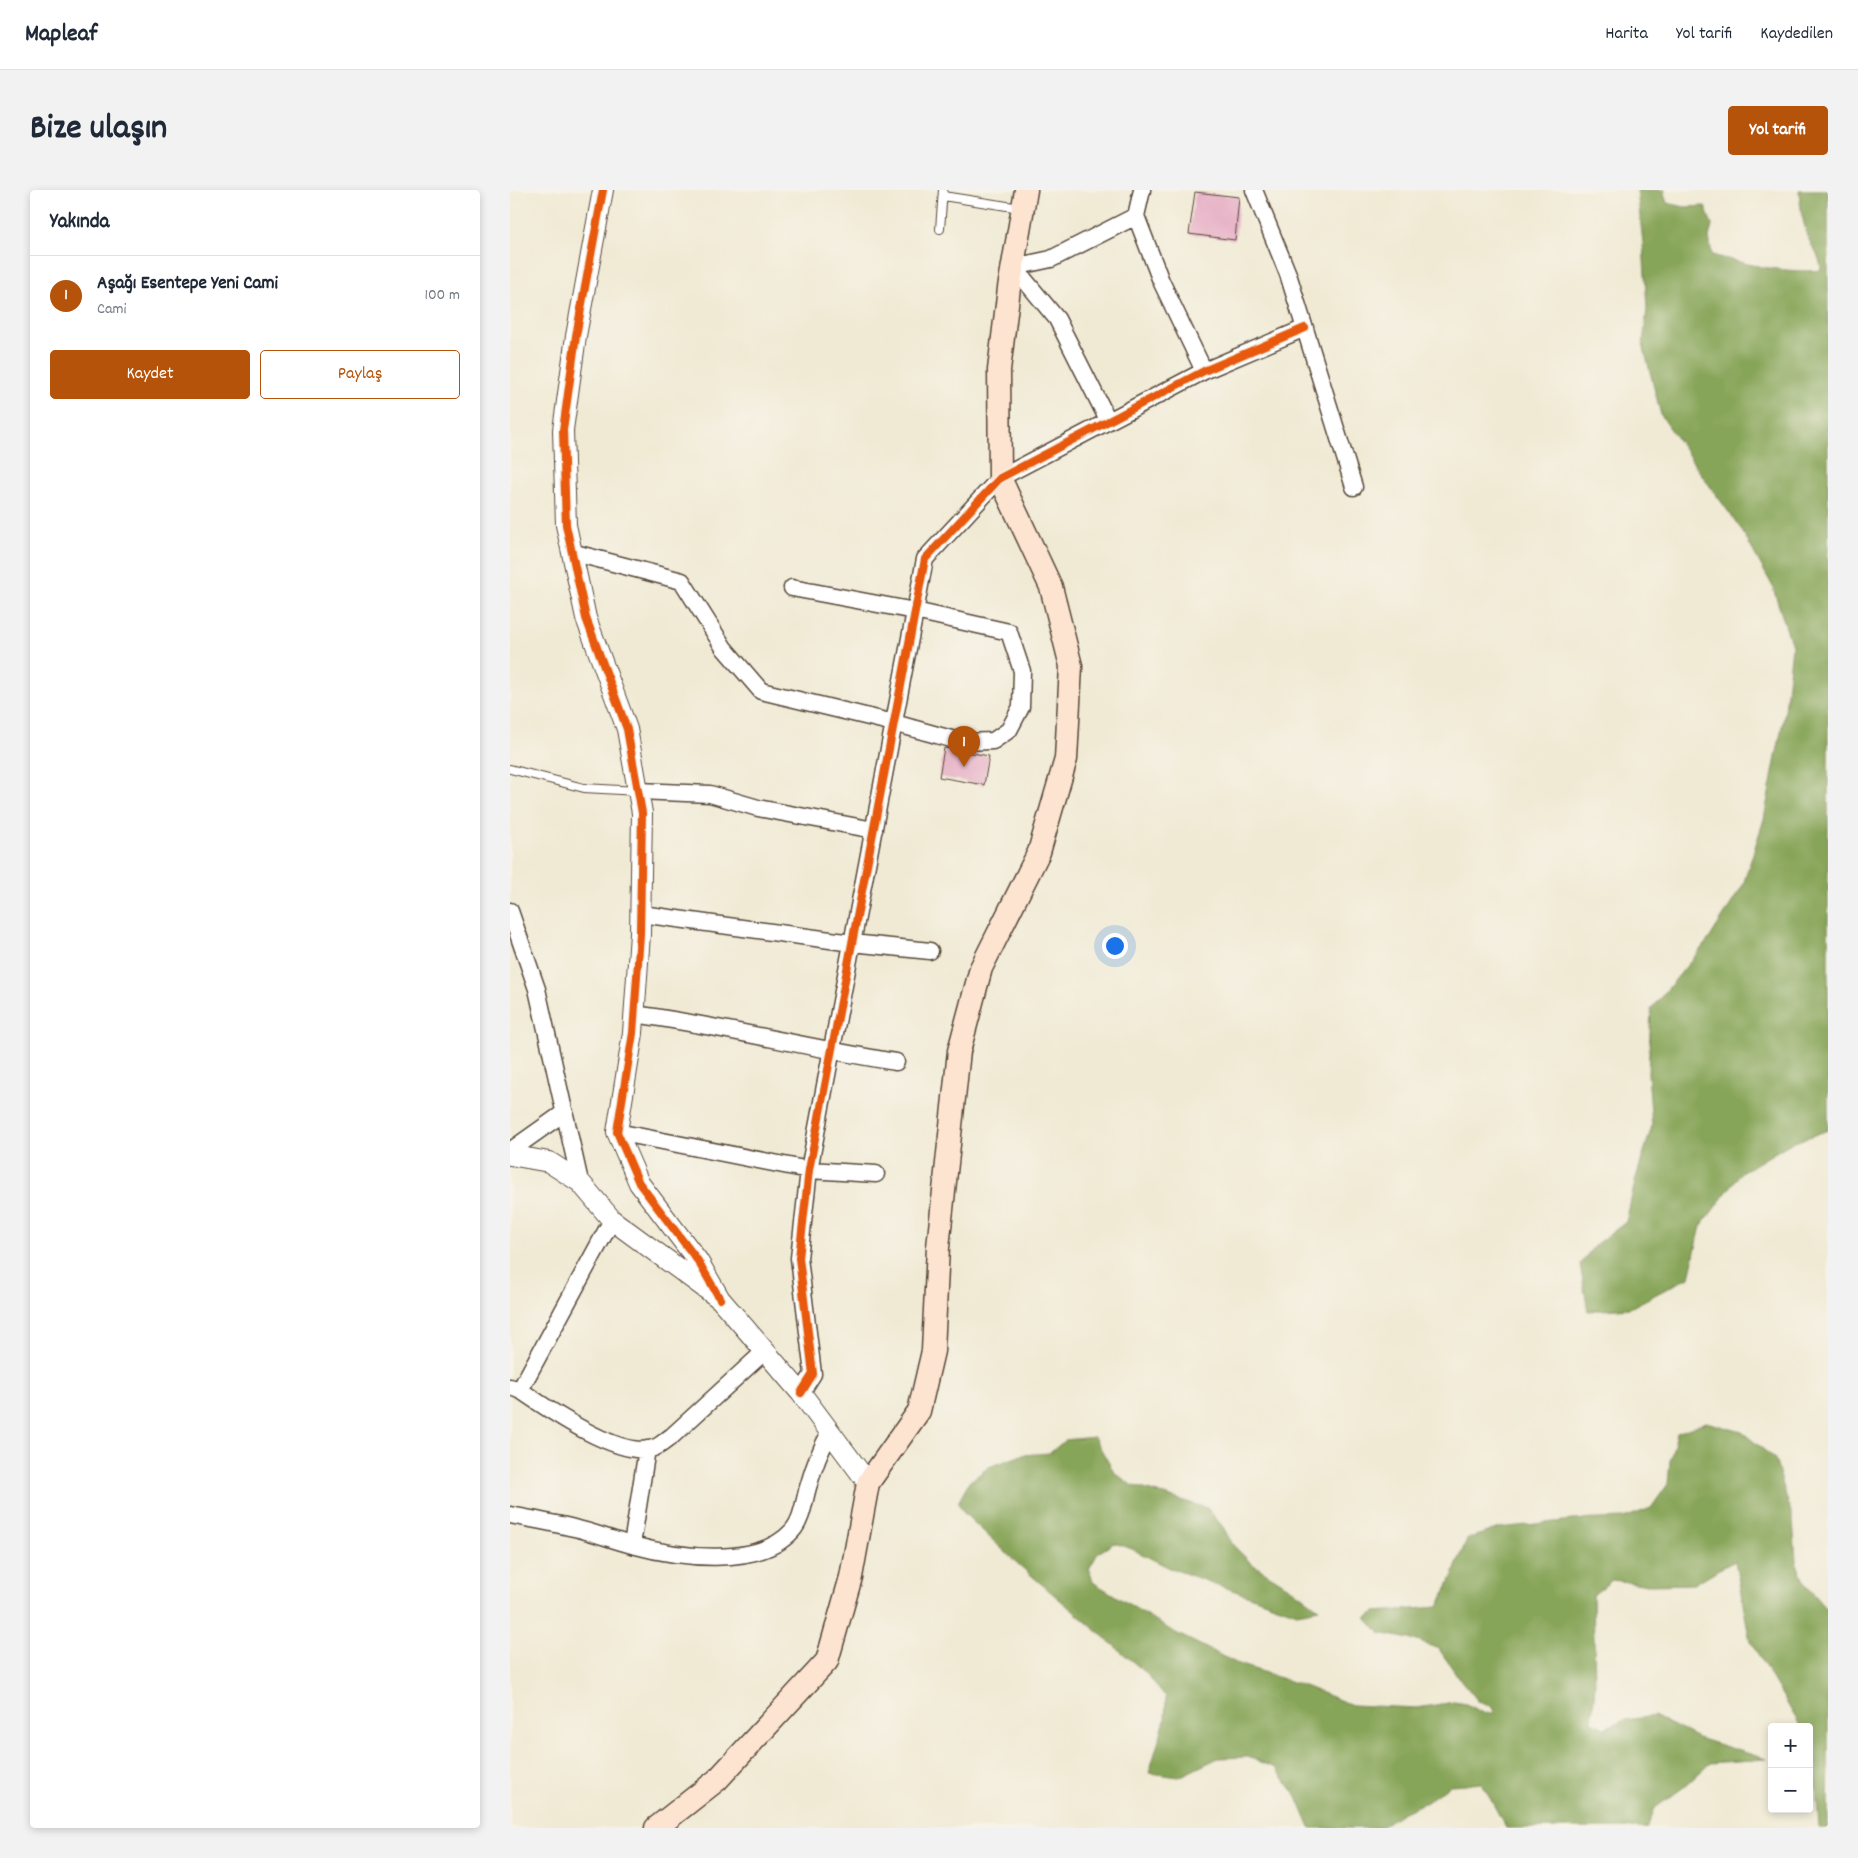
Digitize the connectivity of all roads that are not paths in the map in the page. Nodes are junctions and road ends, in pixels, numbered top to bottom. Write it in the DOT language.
graph roads {
  1 [pos="603,190"];
  2 [pos="1142,190"];
  3 [pos="1254,190"];
  4 [pos="943,193"];
  5 [pos="1025,200"];
  6 [pos="1136,216"];
  7 [pos="940,229"];
  8 [pos="1014,267"];
  9 [pos="1305,328"];
  10 [pos="1204,371"];
  11 [pos="1108,420"];
  12 [pos="1000,478"];
  13 [pos="1354,487"];
  14 [pos="571,552"];
  15 [pos="792,588"];
  16 [pos="915,611"];
  17 [pos="894,723"];
  18 [pos="510,769"];
  19 [pos="638,791"];
  20 [pos="874,830"];
  21 [pos="510,911"];
  22 [pos="640,914"];
  23 [pos="852,943"];
  24 [pos="930,951"];
  25 [pos="634,1014"];
  26 [pos="832,1052"];
  27 [pos="896,1062"];
  28 [pos="565,1112"];
  29 [pos="617,1132"];
  30 [pos="510,1151"];
  31 [pos="510,1155"];
  32 [pos="809,1170"];
  33 [pos="876,1174"];
  34 [pos="580,1182"];
  35 [pos="612,1220"];
  36 [pos="720,1298"];
  37 [pos="765,1351"];
  38 [pos="515,1388"];
  39 [pos="801,1393"];
  40 [pos="830,1432"];
  41 [pos="647,1449"];
  42 [pos="868,1484"];
  43 [pos="510,1515"];
  44 [pos="632,1545"];
  45 [pos="656,1828"];
  1 -- 14 [label="street"];
  2 -- 6 [label="street"];
  3 -- 9 [label="street"];
  4 -- 5 [label="lane"];
  4 -- 7 [label="lane"];
  5 -- 8 [label="main road"];
  6 -- 8 [label="street"];
  6 -- 10 [label="street"];
  8 -- 11 [label="street"];
  8 -- 12 [label="main road"];
  9 -- 10 [label="street"];
  9 -- 13 [label="street"];
  10 -- 11 [label="street"];
  11 -- 12 [label="street"];
  12 -- 16 [label="street"];
  12 -- 42 [label="main road"];
  14 -- 17 [label="street"];
  14 -- 19 [label="street"];
  15 -- 16 [label="street"];
  16 -- 17 [label="street"];
  16 -- 17 [label="street"];
  17 -- 20 [label="street"];
  18 -- 19 [label="lane"];
  19 -- 20 [label="street"];
  19 -- 22 [label="street"];
  20 -- 23 [label="street"];
  21 -- 28 [label="street"];
  22 -- 23 [label="street"];
  22 -- 25 [label="street"];
  23 -- 24 [label="street"];
  23 -- 26 [label="street"];
  25 -- 26 [label="street"];
  25 -- 29 [label="street"];
  26 -- 27 [label="street"];
  26 -- 32 [label="street"];
  28 -- 30 [label="street"];
  28 -- 34 [label="street"];
  29 -- 32 [label="street"];
  29 -- 36 [label="street"];
  31 -- 34 [label="street"];
  32 -- 33 [label="street"];
  32 -- 39 [label="street"];
  34 -- 35 [label="street"];
  35 -- 36 [label="street"];
  35 -- 38 [label="street"];
  36 -- 37 [label="street"];
  37 -- 39 [label="street"];
  37 -- 41 [label="street"];
  38 -- 41 [label="street"];
  39 -- 40 [label="street"];
  40 -- 42 [label="street"];
  40 -- 44 [label="street"];
  41 -- 44 [label="street"];
  42 -- 45 [label="main road"];
  43 -- 44 [label="street"];
}
